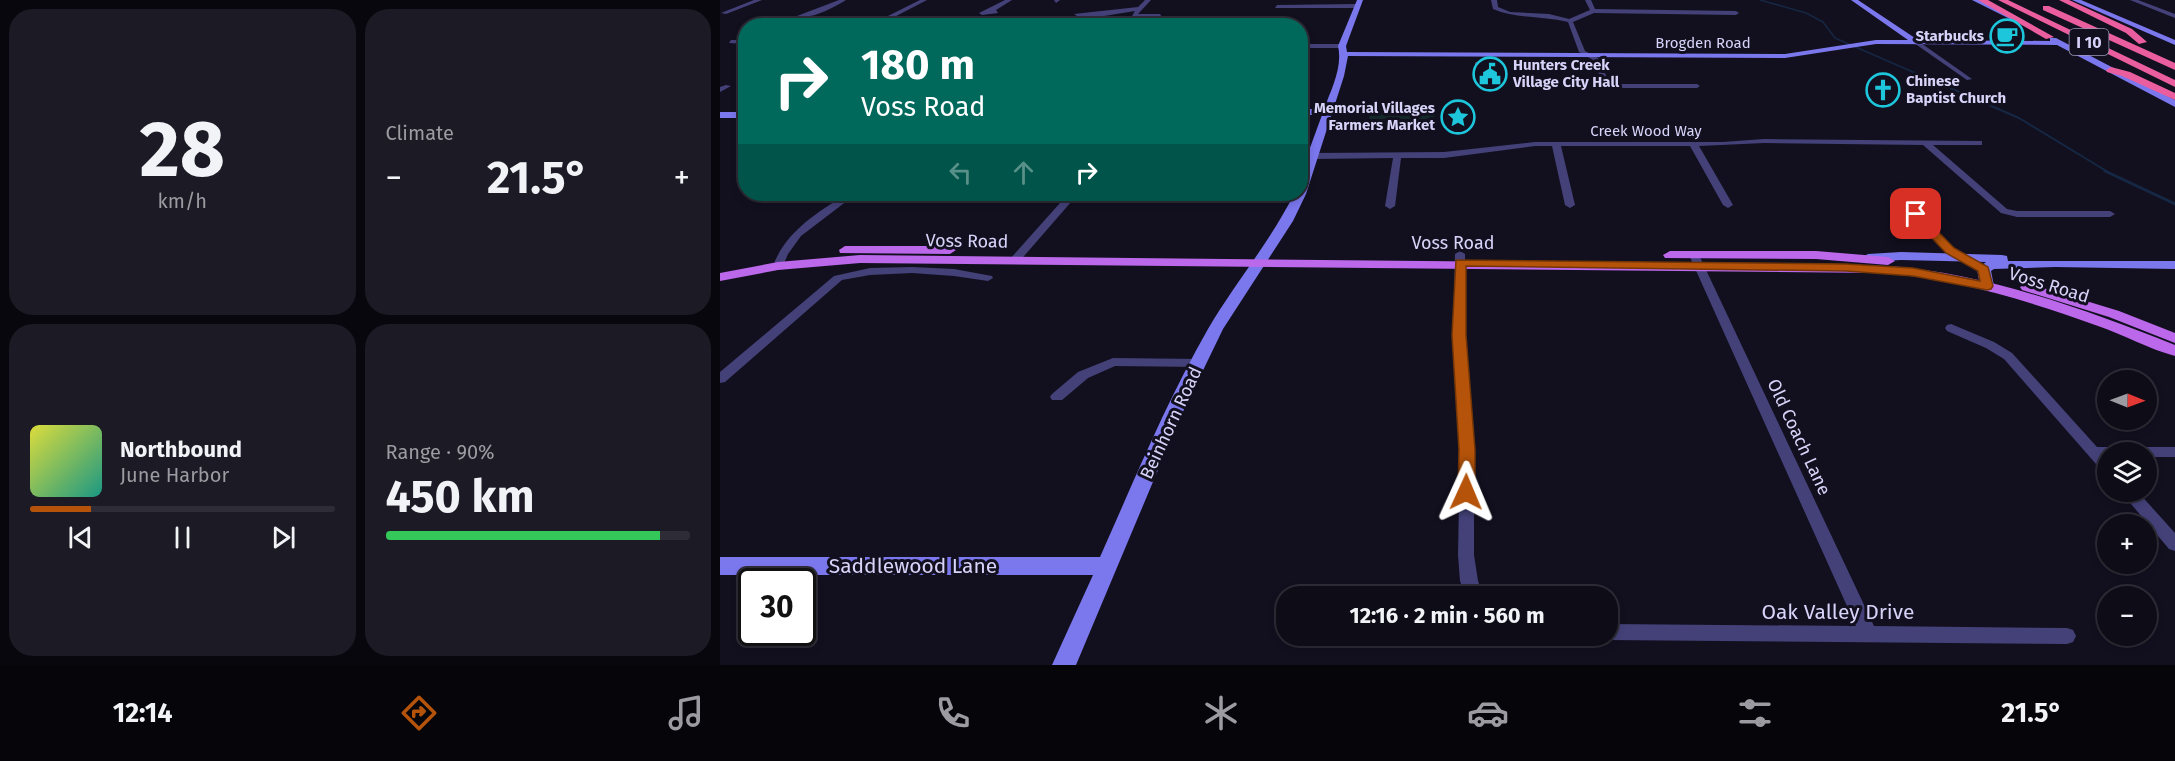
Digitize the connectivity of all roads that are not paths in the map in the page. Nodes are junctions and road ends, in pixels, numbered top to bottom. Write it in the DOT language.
graph roads {
  1 [pos="759,0"];
  2 [pos="843,0"];
  3 [pos="924,0"];
  4 [pos="1010,0"];
  5 [pos="1148,0"];
  6 [pos="1494,0"];
  7 [pos="1588,0"];
  8 [pos="1854,0"];
  9 [pos="1975,0"];
  10 [pos="1982,0"];
  11 [pos="2002,0"];
  12 [pos="2020,0"];
  13 [pos="2048,0"];
  14 [pos="2063,0"];
  15 [pos="2075,0"];
  16 [pos="2133,0"];
  17 [pos="1358,3"];
  18 [pos="2038,4"];
  19 [pos="1277,7"];
  20 [pos="1138,9"];
  21 [pos="991,10"];
  22 [pos="1593,11"];
  23 [pos="721,14"];
  24 [pos="811,14"];
  25 [pos="1077,14"];
  26 [pos="1736,14"];
  27 [pos="1160,16"];
  28 [pos="2175,16"];
  29 [pos="888,18"];
  30 [pos="1570,21"];
  31 [pos="2049,38"];
  32 [pos="732,42"];
  33 [pos="738,42"];
  34 [pos="1916,42"];
  35 [pos="2142,42"];
  36 [pos="2060,43"];
  37 [pos="2175,43"];
  38 [pos="1308,47"];
  39 [pos="1343,50"];
  40 [pos="1588,55"];
  41 [pos="2175,56"];
  42 [pos="2175,67"];
  43 [pos="2111,70"];
  44 [pos="2175,73"];
  45 [pos="1969,79"];
  46 [pos="2175,84"];
  47 [pos="728,86"];
  48 [pos="1697,86"];
  49 [pos="720,90"];
  50 [pos="2175,97"];
  51 [pos="2175,104"];
  52 [pos="1308,112"];
  53 [pos="1328,112"];
  54 [pos="720,115"];
  55 [pos="738,115"];
  56 [pos="1926,143"];
  57 [pos="1979,143"];
  58 [pos="1556,144"];
  59 [pos="1693,144"];
  60 [pos="1314,156"];
  61 [pos="1397,156"];
  62 [pos="1308,172"];
  63 [pos="842,201"];
  64 [pos="1068,201"];
  65 [pos="1296,201"];
  66 [pos="1570,205"];
  67 [pos="1728,205"];
  68 [pos="1390,206"];
  69 [pos="1901,207"];
  70 [pos="2110,214"];
  71 [pos="1018,256"];
  72 [pos="1264,257"];
  73 [pos="1960,257"];
  74 [pos="1460,258"];
  75 [pos="1869,258"];
  76 [pos="1696,260"];
  77 [pos="779,261"];
  78 [pos="2055,263"];
  79 [pos="2175,265"];
  80 [pos="720,268"];
  81 [pos="720,277"];
  82 [pos="1985,277"];
  83 [pos="988,278"];
  84 [pos="1951,328"];
  85 [pos="2175,338"];
  86 [pos="2175,351"];
  87 [pos="1199,363"];
  88 [pos="720,379"];
  89 [pos="1057,397"];
  90 [pos="2093,452"];
  91 [pos="2175,452"];
  92 [pos="2097,456"];
  93 [pos="2138,502"];
  94 [pos="2175,544"];
  95 [pos="720,566"];
  96 [pos="1106,566"];
  97 [pos="1471,586"];
  98 [pos="1618,632"];
  99 [pos="1869,634"];
  100 [pos="2067,636"];
  101 [pos="1064,665"];
  1 -- 23 [label="street"];
  2 -- 24 [label="street"];
  3 -- 29 [label="street"];
  4 -- 21 [label="street"];
  5 -- 20 [label="street"];
  6 -- 30 [label="street"];
  7 -- 22 [label="street"];
  8 -- 34 [label="street"];
  9 -- 31 [label="street"];
  10 -- 31 [label="highway"];
  11 -- 46 [label="highway, I 10"];
  12 -- 44 [label="highway"];
  13 -- 35 [label="highway, I 10"];
  14 -- 35 [label="highway"];
  15 -- 37 [label="street"];
  16 -- 28 [label="street"];
  17 -- 19 [label="street"];
  17 -- 39 [label="street, Beinhorn Road"];
  18 -- 42 [label="highway"];
  20 -- 25 [label="street"];
  20 -- 27 [label="street"];
  22 -- 26 [label="street"];
  22 -- 30 [label="street"];
  30 -- 40 [label="street"];
  31 -- 36 [label="street"];
  32 -- 33 [label="street"];
  34 -- 36 [label="street, Brogden Road"];
  34 -- 40 [label="street, Brogden Road"];
  34 -- 45 [label="street"];
  35 -- 41 [label="highway, I 10"];
  36 -- 43 [label="street"];
  38 -- 39 [label="street"];
  39 -- 40 [label="street, Brogden Road"];
  39 -- 53 [label="street, Beinhorn Road"];
  40 -- 48 [label="street"];
  43 -- 50 [label="highway"];
  43 -- 51 [label="street"];
  47 -- 49 [label="street"];
  52 -- 53 [label="street"];
  53 -- 60 [label="street, Beinhorn Road"];
  54 -- 55 [label="street"];
  56 -- 57 [label="street, Creek Wood Way"];
  56 -- 59 [label="street, Creek Wood Way"];
  56 -- 70 [label="street"];
  58 -- 59 [label="street, Creek Wood Way"];
  58 -- 61 [label="street, Creek Wood Way"];
  58 -- 66 [label="street"];
  59 -- 67 [label="street"];
  60 -- 61 [label="street, Creek Wood Way"];
  60 -- 62 [label="street, Beinhorn Road"];
  61 -- 68 [label="street"];
  63 -- 77 [label="street"];
  64 -- 71 [label="street"];
  65 -- 72 [label="street, Beinhorn Road"];
  69 -- 73 [label="street"];
  71 -- 72 [label="main road, Voss Road"];
  71 -- 77 [label="main road, Voss Road"];
  72 -- 74 [label="main road, Voss Road"];
  72 -- 87 [label="street, Beinhorn Road"];
  73 -- 75 [label="street"];
  73 -- 78 [label="street"];
  73 -- 82 [label="street"];
  74 -- 76 [label="main road, Voss Road"];
  74 -- 97 [label="street"];
  75 -- 76 [label="main road, Voss Road"];
  75 -- 82 [label="main road, Voss Road"];
  76 -- 82 [label="main road, Voss Road"];
  76 -- 99 [label="street, Old Coach Lane"];
  77 -- 80 [label="main road, Voss Road"];
  77 -- 81 [label="main road, Voss Road"];
  78 -- 79 [label="street"];
  78 -- 82 [label="street"];
  82 -- 85 [label="main road, Voss Road"];
  82 -- 86 [label="main road, Voss Road"];
  83 -- 88 [label="street"];
  84 -- 90 [label="street"];
  87 -- 89 [label="street"];
  87 -- 96 [label="street, Beinhorn Road"];
  90 -- 91 [label="street"];
  90 -- 92 [label="street"];
  93 -- 94 [label="street"];
  95 -- 96 [label="street, Saddlewood Lane"];
  96 -- 101 [label="street, Beinhorn Road"];
  98 -- 99 [label="street, Oak Valley Drive"];
  99 -- 100 [label="street, Oak Valley Drive"];
}
